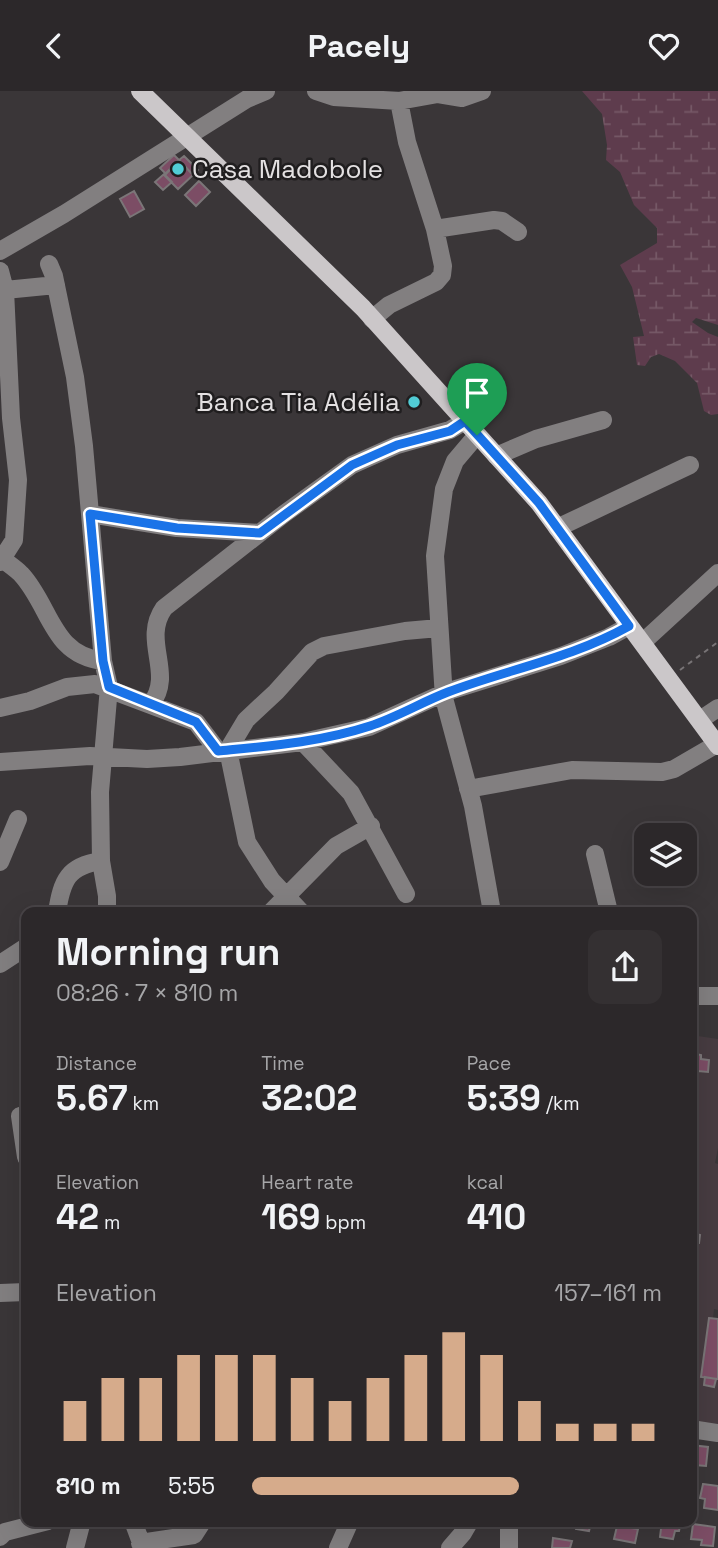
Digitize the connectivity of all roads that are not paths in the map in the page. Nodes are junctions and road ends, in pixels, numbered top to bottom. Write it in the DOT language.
graph roads {
  1 [pos="140,91"];
  2 [pos="266,91"];
  3 [pos="316,91"];
  4 [pos="482,91"];
  5 [pos="399,101"];
  6 [pos="186,136"];
  7 [pos="435,229"];
  8 [pos="518,232"];
  9 [pos="0,251"];
  10 [pos="49,264"];
  11 [pos="0,271"];
  12 [pos="56,285"];
  13 [pos="5,290"];
  14 [pos="372,319"];
  15 [pos="3,325"];
  16 [pos="603,420"];
  17 [pos="465,421"];
  18 [pos="477,435"];
  19 [pos="496,456"];
  20 [pos="690,464"];
  21 [pos="90,514"];
  22 [pos="557,528"];
  23 [pos="260,533"];
  24 [pos="1,560"];
  25 [pos="718,573"];
  26 [pos="629,626"];
  27 [pos="439,628"];
  28 [pos="643,642"];
  29 [pos="103,661"];
  30 [pos="109,687"];
  31 [pos="443,694"];
  32 [pos="151,704"];
  33 [pos="0,708"];
  34 [pos="718,708"];
  35 [pos="700,720"];
  36 [pos="303,742"];
  37 [pos="717,745"];
  38 [pos="223,750"];
  39 [pos="102,758"];
  40 [pos="0,762"];
  41 [pos="468,789"];
  42 [pos="18,819"];
  43 [pos="371,826"];
  44 [pos="596,853"];
  45 [pos="0,862"];
  46 [pos="101,862"];
  47 [pos="406,894"];
  48 [pos="288,895"];
  49 [pos="58,907"];
  50 [pos="107,907"];
  51 [pos="276,907"];
  52 [pos="297,907"];
  53 [pos="491,907"];
  54 [pos="608,907"];
  55 [pos="21,950"];
  56 [pos="0,964"];
  57 [pos="697,996"];
  58 [pos="718,996"];
  59 [pos="20,1116"];
  60 [pos="21,1123"];
  61 [pos="21,1292"];
  62 [pos="0,1293"];
  63 [pos="697,1430"];
  64 [pos="718,1433"];
  65 [pos="24,1527"];
  66 [pos="80,1527"];
  67 [pos="135,1527"];
  68 [pos="200,1527"];
  69 [pos="347,1527"];
  70 [pos="509,1527"];
  71 [pos="464,1534"];
  72 [pos="0,1537"];
  73 [pos="141,1545"];
  74 [pos="75,1548"];
  75 [pos="338,1548"];
  76 [pos="450,1548"];
  77 [pos="509,1548"];
  1 -- 6 [label="main road"];
  2 -- 6 [label="street"];
  3 -- 5 [label="street"];
  4 -- 5 [label="street"];
  5 -- 7 [label="street"];
  6 -- 9 [label="street"];
  6 -- 14 [label="main road"];
  7 -- 8 [label="street"];
  7 -- 14 [label="street"];
  10 -- 12 [label="street"];
  11 -- 13 [label="street"];
  12 -- 13 [label="street"];
  12 -- 21 [label="street"];
  13 -- 15 [label="street"];
  14 -- 17 [label="main road"];
  15 -- 24 [label="street"];
  16 -- 19 [label="street"];
  17 -- 18 [label="main road"];
  17 -- 23 [label="street"];
  18 -- 19 [label="main road"];
  18 -- 27 [label="street"];
  19 -- 22 [label="main road"];
  20 -- 22 [label="street"];
  21 -- 23 [label="street"];
  21 -- 29 [label="street"];
  22 -- 26 [label="main road"];
  23 -- 32 [label="street"];
  24 -- 29 [label="street"];
  25 -- 28 [label="street"];
  26 -- 28 [label="main road"];
  26 -- 31 [label="street"];
  27 -- 31 [label="street"];
  27 -- 38 [label="street"];
  28 -- 35 [label="main road"];
  29 -- 30 [label="street"];
  30 -- 32 [label="street"];
  30 -- 33 [label="street"];
  30 -- 39 [label="street"];
  31 -- 36 [label="street"];
  31 -- 41 [label="street"];
  32 -- 38 [label="street"];
  34 -- 35 [label="street"];
  35 -- 37 [label="main road"];
  36 -- 38 [label="street"];
  36 -- 43 [label="street"];
  37 -- 41 [label="street"];
  38 -- 39 [label="street"];
  38 -- 48 [label="street"];
  39 -- 40 [label="street"];
  39 -- 46 [label="street"];
  41 -- 53 [label="street"];
  42 -- 45 [label="street"];
  43 -- 47 [label="street"];
  43 -- 48 [label="street"];
  44 -- 54 [label="street"];
  46 -- 49 [label="street"];
  46 -- 50 [label="street"];
  48 -- 51 [label="street"];
  48 -- 52 [label="street"];
  55 -- 56 [label="street"];
  57 -- 58 [label="street"];
  59 -- 60 [label="street"];
  61 -- 62 [label="street"];
  63 -- 64 [label="street"];
  65 -- 72 [label="street"];
  66 -- 74 [label="street"];
  67 -- 73 [label="street"];
  68 -- 73 [label="street"];
  69 -- 75 [label="street"];
  70 -- 77 [label="street"];
  71 -- 76 [label="street"];
}
